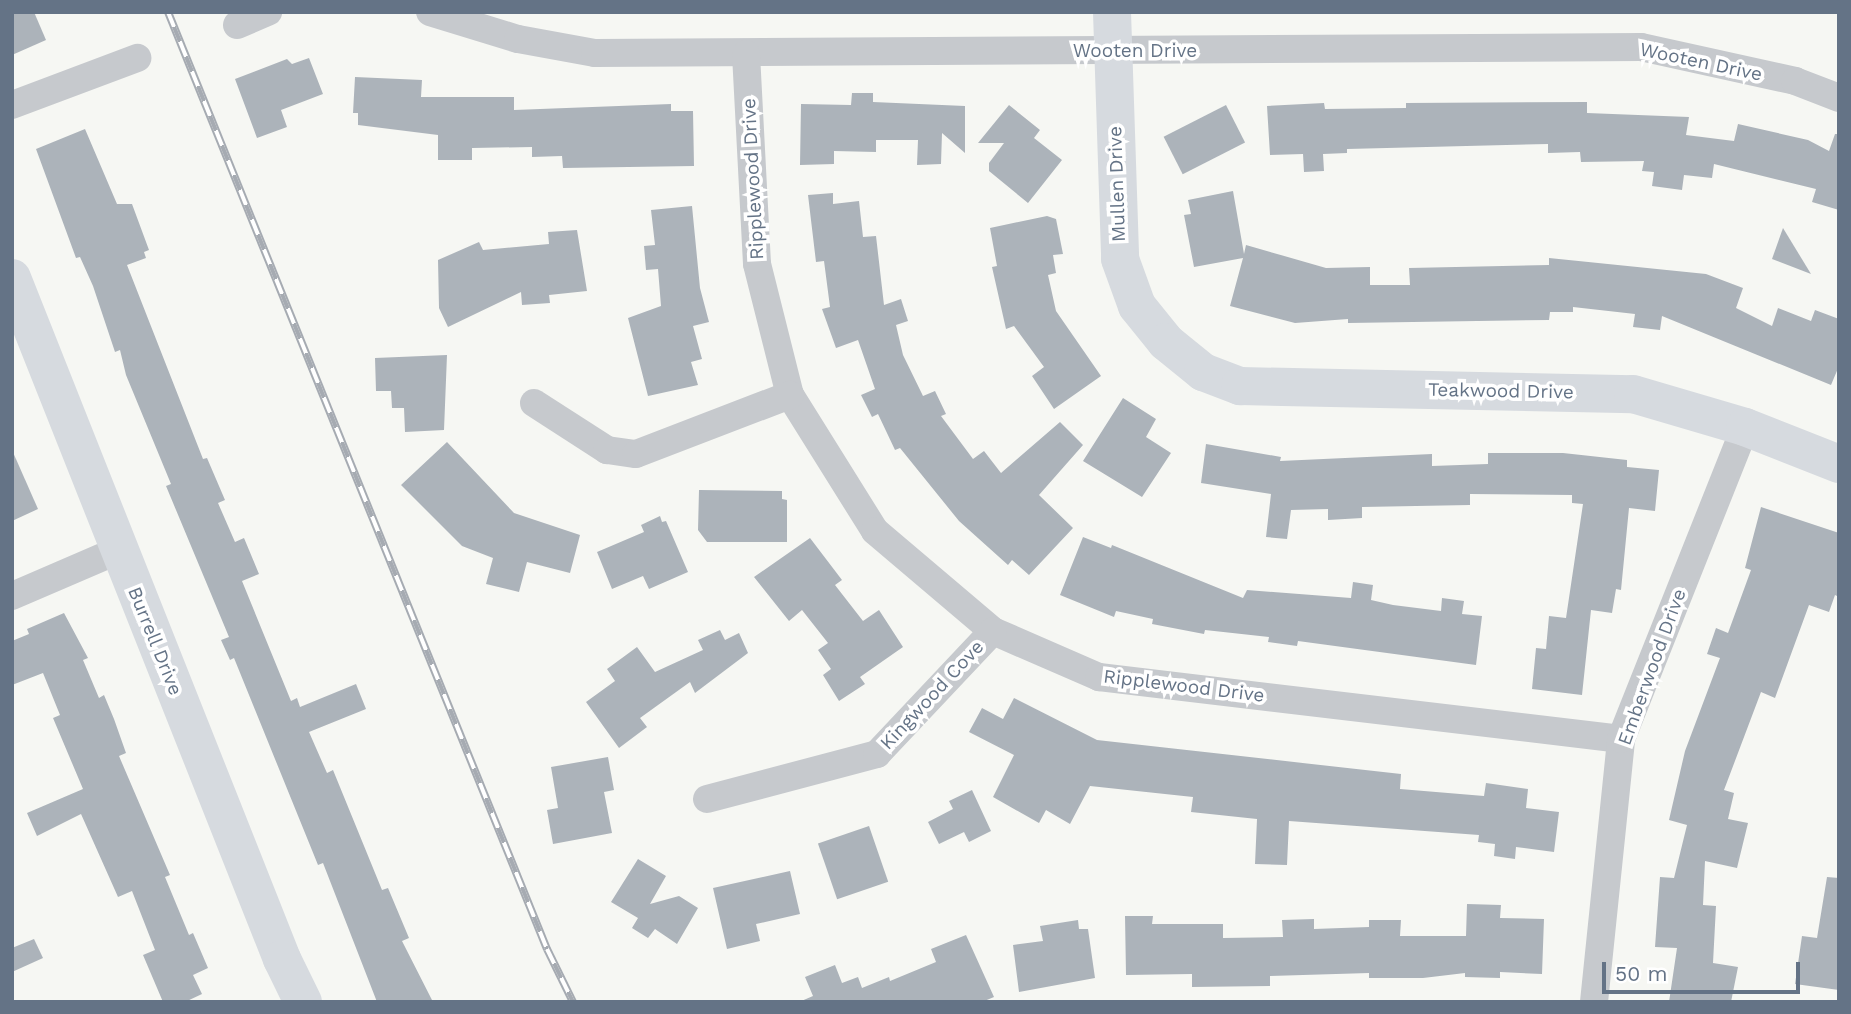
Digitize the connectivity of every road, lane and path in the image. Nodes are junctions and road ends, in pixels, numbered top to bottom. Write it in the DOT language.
graph roads {
  1 [pos="268,12"];
  2 [pos="430,12"];
  3 [pos="1112,12"];
  4 [pos="237,25"];
  5 [pos="1113,51"];
  6 [pos="746,54"];
  7 [pos="137,58"];
  8 [pos="1839,97"];
  9 [pos="12,105"];
  10 [pos="12,278"];
  11 [pos="1166,342"];
  12 [pos="790,395"];
  13 [pos="534,403"];
  14 [pos="1745,427"];
  15 [pos="1839,464"];
  16 [pos="119,550"];
  17 [pos="12,596"];
  18 [pos="993,631"];
  19 [pos="1621,739"];
  20 [pos="707,799"];
  21 [pos="303,1002"];
  22 [pos="1594,1002"];
  1 -- 4 [label="street"];
  2 -- 6 [label="street, Wooten Drive"];
  3 -- 5 [label="street, Mullen Drive"];
  5 -- 6 [label="street, Wooten Drive"];
  5 -- 8 [label="street, Wooten Drive"];
  5 -- 11 [label="street, Mullen Drive"];
  6 -- 12 [label="street, Ripplewood Drive"];
  7 -- 9 [label="street"];
  10 -- 16 [label="street, Burrell Drive"];
  11 -- 14 [label="street, Teakwood Drive"];
  12 -- 13 [label="street"];
  12 -- 18 [label="street, Ripplewood Drive"];
  14 -- 15 [label="street, Teakwood Drive"];
  14 -- 19 [label="street, Emberwood Drive"];
  16 -- 17 [label="street"];
  16 -- 21 [label="street, Burrell Drive"];
  18 -- 19 [label="street, Ripplewood Drive"];
  18 -- 20 [label="street, Kingwood Cove"];
  19 -- 22 [label="street, Emberwood Drive"];
}
